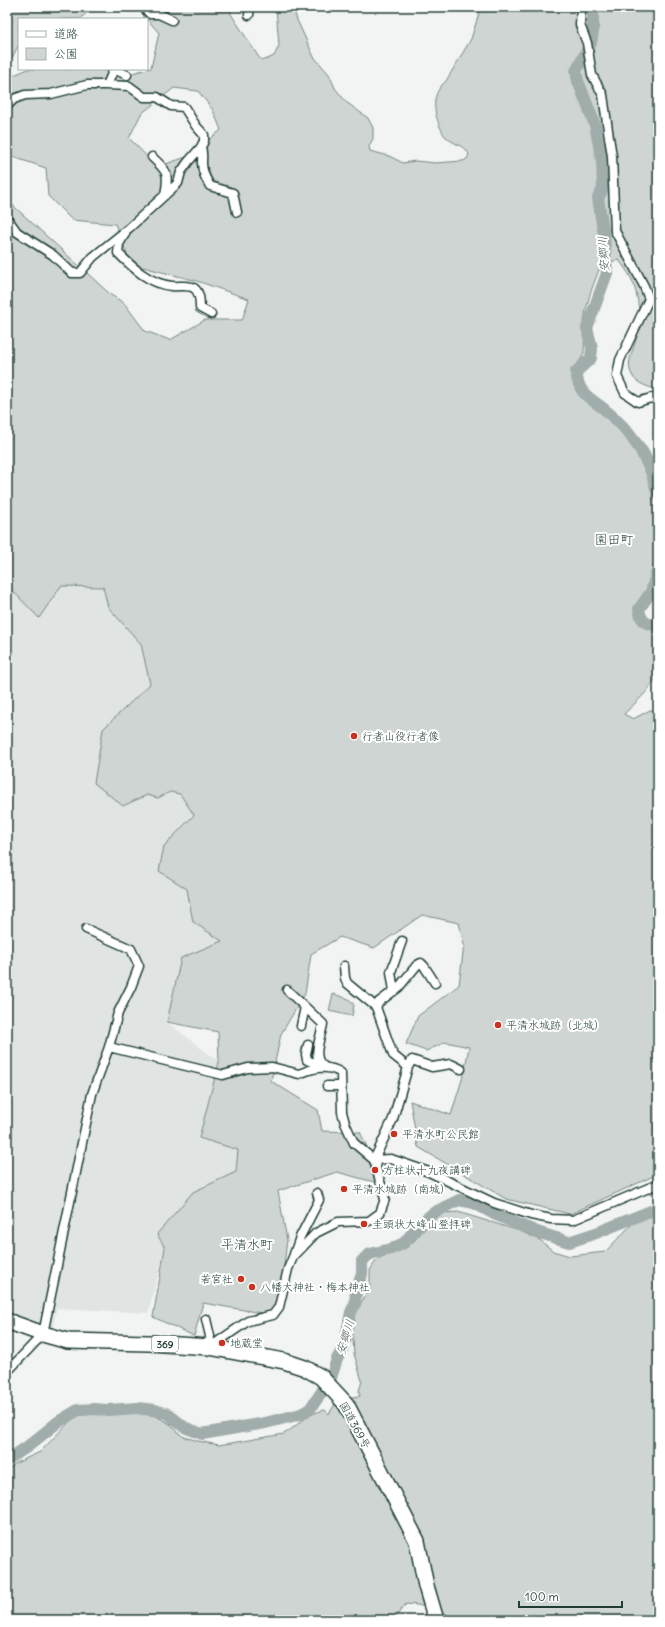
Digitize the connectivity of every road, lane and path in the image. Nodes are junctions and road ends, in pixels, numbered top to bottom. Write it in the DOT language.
graph roads {
  1 [pos="143,7"];
  2 [pos="580,7"];
  3 [pos="158,10"];
  4 [pos="172,20"];
  5 [pos="105,70"];
  6 [pos="114,70"];
  7 [pos="116,70"];
  8 [pos="126,75"];
  9 [pos="108,82"];
  10 [pos="7,106"];
  11 [pos="201,147"];
  12 [pos="152,157"];
  13 [pos="165,195"];
  14 [pos="237,212"];
  15 [pos="7,218"];
  16 [pos="129,228"];
  17 [pos="211,314"];
  18 [pos="658,401"];
  19 [pos="86,929"];
  20 [pos="402,941"];
  21 [pos="344,966"];
  22 [pos="435,983"];
  23 [pos="287,990"];
  24 [pos="394,991"];
  25 [pos="305,1007"];
  26 [pos="376,1007"];
  27 [pos="301,1026"];
  28 [pos="308,1045"];
  29 [pos="109,1048"];
  30 [pos="319,1063"];
  31 [pos="408,1067"];
  32 [pos="327,1068"];
  33 [pos="461,1069"];
  34 [pos="327,1086"];
  35 [pos="341,1086"];
  36 [pos="374,1160"];
  37 [pos="658,1184"];
  38 [pos="318,1194"];
  39 [pos="293,1257"];
  40 [pos="206,1319"];
  41 [pos="7,1321"];
  42 [pos="43,1334"];
  43 [pos="209,1347"];
  44 [pos="7,1372"];
  45 [pos="436,1620"];
  1 -- 3 [label="street"];
  2 -- 18 [label="street"];
  3 -- 4 [label="street"];
  5 -- 9 [label="street"];
  6 -- 9 [label="street"];
  7 -- 8 [label="street"];
  9 -- 10 [label="street"];
  9 -- 11 [label="street"];
  11 -- 13 [label="street"];
  11 -- 14 [label="street"];
  12 -- 13 [label="street"];
  13 -- 16 [label="street"];
  15 -- 16 [label="street"];
  16 -- 17 [label="street"];
  19 -- 29 [label="street"];
  20 -- 24 [label="street"];
  21 -- 26 [label="street"];
  22 -- 24 [label="street"];
  23 -- 25 [label="street"];
  24 -- 26 [label="street"];
  25 -- 27 [label="street"];
  25 -- 30 [label="street"];
  26 -- 31 [label="street"];
  28 -- 30 [label="street"];
  29 -- 32 [label="street"];
  29 -- 42 [label="street"];
  30 -- 32 [label="street"];
  31 -- 33 [label="street"];
  31 -- 36 [label="street"];
  32 -- 35 [label="street"];
  34 -- 35 [label="street"];
  35 -- 36 [label="street"];
  36 -- 37 [label="street"];
  36 -- 39 [label="street"];
  38 -- 39 [label="street"];
  39 -- 43 [label="street"];
  40 -- 43 [label="street"];
  41 -- 42 [label="highway, 国道369号 / 369"];
  42 -- 43 [label="highway, 国道369号 / 369"];
  42 -- 44 [label="street"];
  43 -- 45 [label="highway, 国道369号 / 369"];
}
